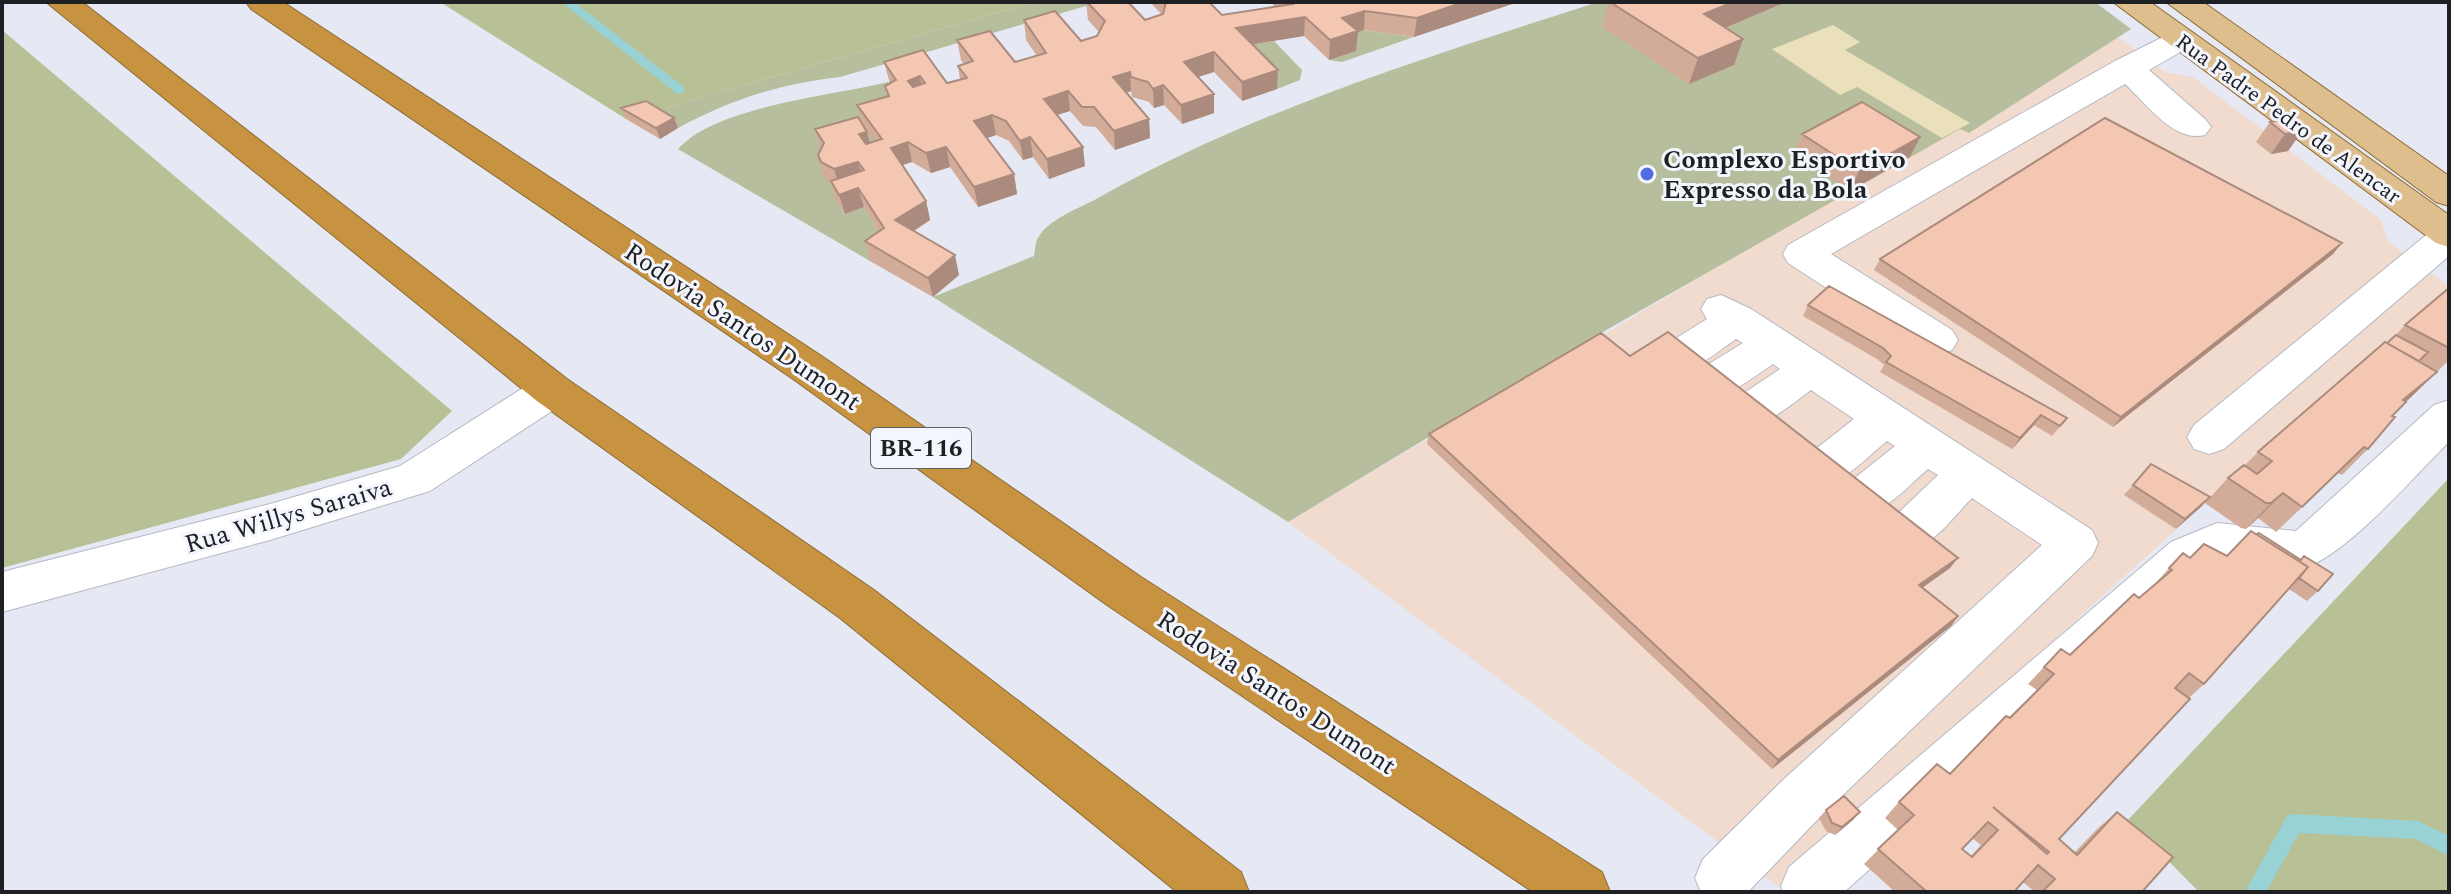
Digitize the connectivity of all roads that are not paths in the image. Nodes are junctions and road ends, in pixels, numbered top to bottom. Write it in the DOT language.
graph roads {
  1 [pos="62,2"];
  2 [pos="262,2"];
  3 [pos="2129,2"];
  4 [pos="2182,2"];
  5 [pos="2179,39"];
  6 [pos="2127,68"];
  7 [pos="2193,127"];
  8 [pos="2449,194"];
  9 [pos="2449,235"];
  10 [pos="1761,335"];
  11 [pos="1937,340"];
  12 [pos="1682,355"];
  13 [pos="1714,381"];
  14 [pos="552,390"];
  15 [pos="1750,410"];
  16 [pos="2449,416"];
  17 [pos="1885,418"];
  18 [pos="2209,437"];
  19 [pos="1927,445"];
  20 [pos="1823,468"];
  21 [pos="1969,472"];
  22 [pos="1862,498"];
  23 [pos="1906,534"];
  24 [pos="2,592"];
  25 [pos="1723,878"];
  26 [pos="1809,886"];
  27 [pos="1221,892"];
  28 [pos="1582,892"];
  1 -- 14 [label="highway"];
  2 -- 28 [label="highway, Rodovia Santos Dumont / BR-116"];
  3 -- 5 [label="main road, Rua Padre Pedro de Alencar"];
  4 -- 8 [label="main road, Rua Padre Pedro de Alencar"];
  5 -- 6 [label="street"];
  5 -- 9 [label="main road, Rua Padre Pedro de Alencar"];
  6 -- 7 [label="street"];
  6 -- 11 [label="street"];
  9 -- 18 [label="street"];
  10 -- 12 [label="street"];
  10 -- 13 [label="street"];
  10 -- 15 [label="street"];
  10 -- 17 [label="street"];
  14 -- 24 [label="street, Rua Willys Saraiva"];
  14 -- 27 [label="highway"];
  16 -- 26 [label="street"];
  17 -- 19 [label="street"];
  17 -- 20 [label="street"];
  19 -- 21 [label="street"];
  19 -- 22 [label="street"];
  21 -- 23 [label="street"];
  21 -- 25 [label="street"];
}
